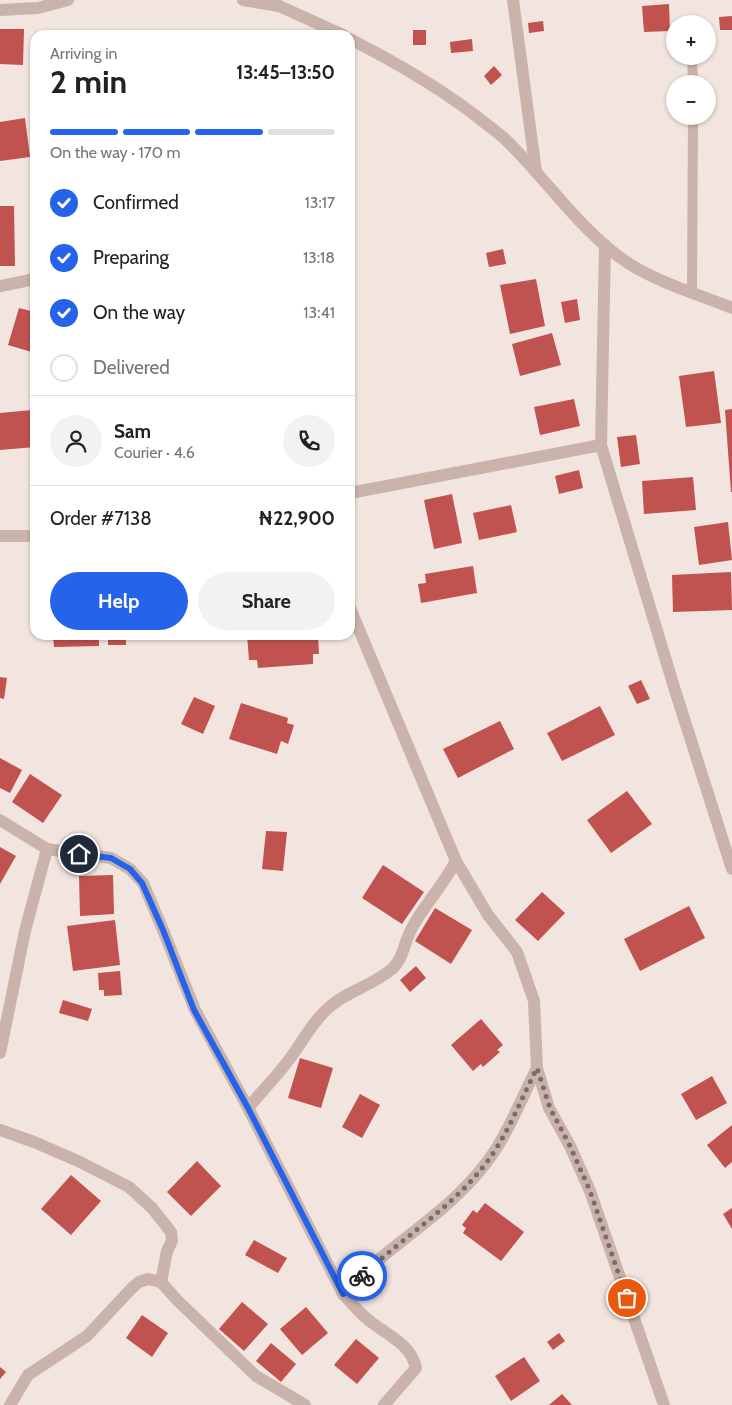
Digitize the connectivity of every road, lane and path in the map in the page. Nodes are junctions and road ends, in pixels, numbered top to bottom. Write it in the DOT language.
graph roads {
  1 [pos="68,0"];
  2 [pos="243,0"];
  3 [pos="513,0"];
  4 [pos="276,3"];
  5 [pos="0,10"];
  6 [pos="332,30"];
  7 [pos="355,41"];
  8 [pos="693,125"];
  9 [pos="536,172"];
  10 [pos="605,245"];
  11 [pos="30,280"];
  12 [pos="0,286"];
  13 [pos="692,292"];
  14 [pos="732,308"];
  15 [pos="601,445"];
  16 [pos="355,492"];
  17 [pos="0,536"];
  18 [pos="30,536"];
  19 [pos="355,620"];
  20 [pos="0,820"];
  21 [pos="47,849"];
  22 [pos="456,861"];
  23 [pos="732,869"];
  24 [pos="0,1053"];
  25 [pos="537,1068"];
  26 [pos="248,1108"];
  27 [pos="0,1130"];
  28 [pos="161,1282"];
  29 [pos="343,1294"];
  30 [pos="10,1405"];
  31 [pos="305,1405"];
  32 [pos="384,1405"];
  33 [pos="664,1405"];
  1 -- 5 [label="street"];
  2 -- 4 [label="street"];
  3 -- 9 [label="street"];
  4 -- 6 [label="street"];
  7 -- 9 [label="street"];
  8 -- 13 [label="lane"];
  9 -- 10 [label="street"];
  10 -- 13 [label="street"];
  10 -- 15 [label="street"];
  11 -- 12 [label="street"];
  13 -- 14 [label="street"];
  15 -- 16 [label="street"];
  15 -- 23 [label="street"];
  17 -- 18 [label="street"];
  19 -- 22 [label="street"];
  20 -- 21 [label="street"];
  21 -- 24 [label="street"];
  21 -- 26 [label="street"];
  22 -- 25 [label="street"];
  22 -- 26 [label="street"];
  25 -- 29 [label="street"];
  25 -- 33 [label="street"];
  26 -- 29 [label="street"];
  27 -- 28 [label="street"];
  28 -- 30 [label="street"];
  28 -- 31 [label="street"];
  29 -- 32 [label="street"];
}
